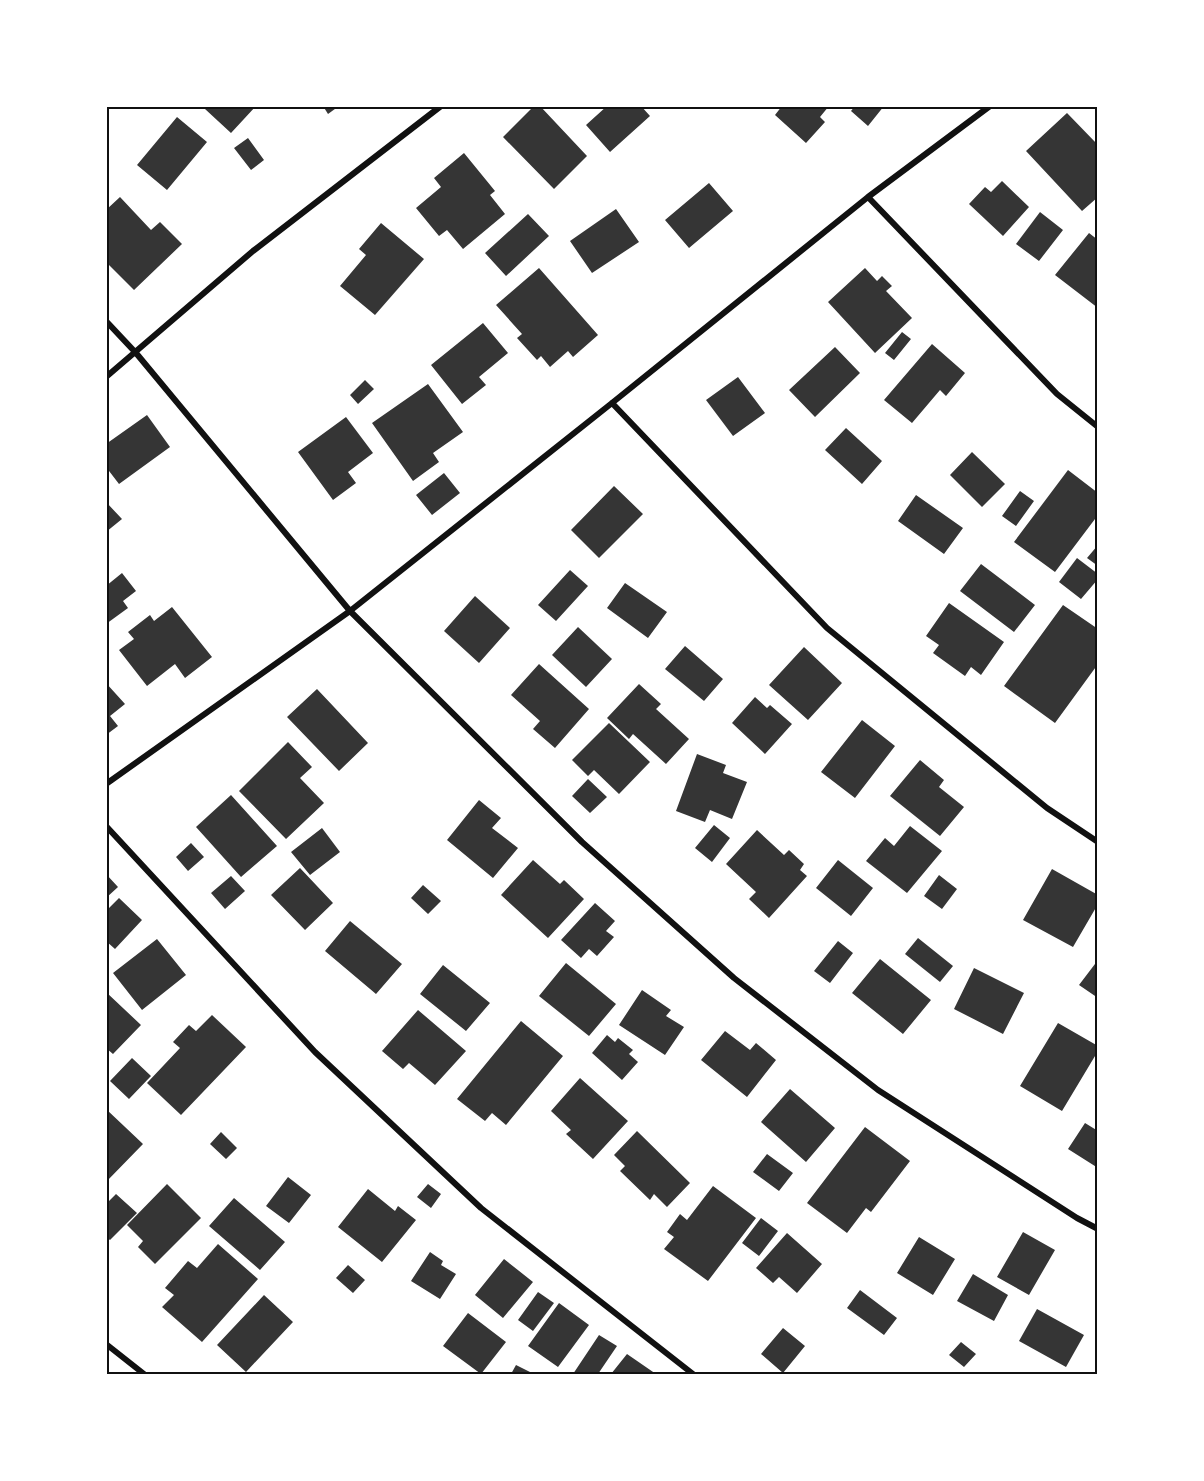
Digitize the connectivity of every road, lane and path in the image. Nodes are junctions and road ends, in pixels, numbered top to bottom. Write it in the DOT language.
graph roads {
  1 [pos="441,106"];
  2 [pos="990,106"];
  3 [pos="868,197"];
  4 [pos="106,321"];
  5 [pos="136,353"];
  6 [pos="106,377"];
  7 [pos="612,404"];
  8 [pos="1098,427"];
  9 [pos="350,611"];
  10 [pos="106,784"];
  11 [pos="106,826"];
  12 [pos="1098,842"];
  13 [pos="1098,1229"];
  14 [pos="106,1344"];
  15 [pos="144,1374"];
  16 [pos="693,1374"];
  1 -- 5 [label="street"];
  2 -- 3 [label="street"];
  3 -- 7 [label="street"];
  3 -- 8 [label="street"];
  4 -- 5 [label="street"];
  5 -- 6 [label="street"];
  5 -- 9 [label="street"];
  7 -- 9 [label="street"];
  7 -- 12 [label="street"];
  9 -- 10 [label="street"];
  9 -- 13 [label="street"];
  11 -- 16 [label="street"];
  14 -- 15 [label="street"];
}
